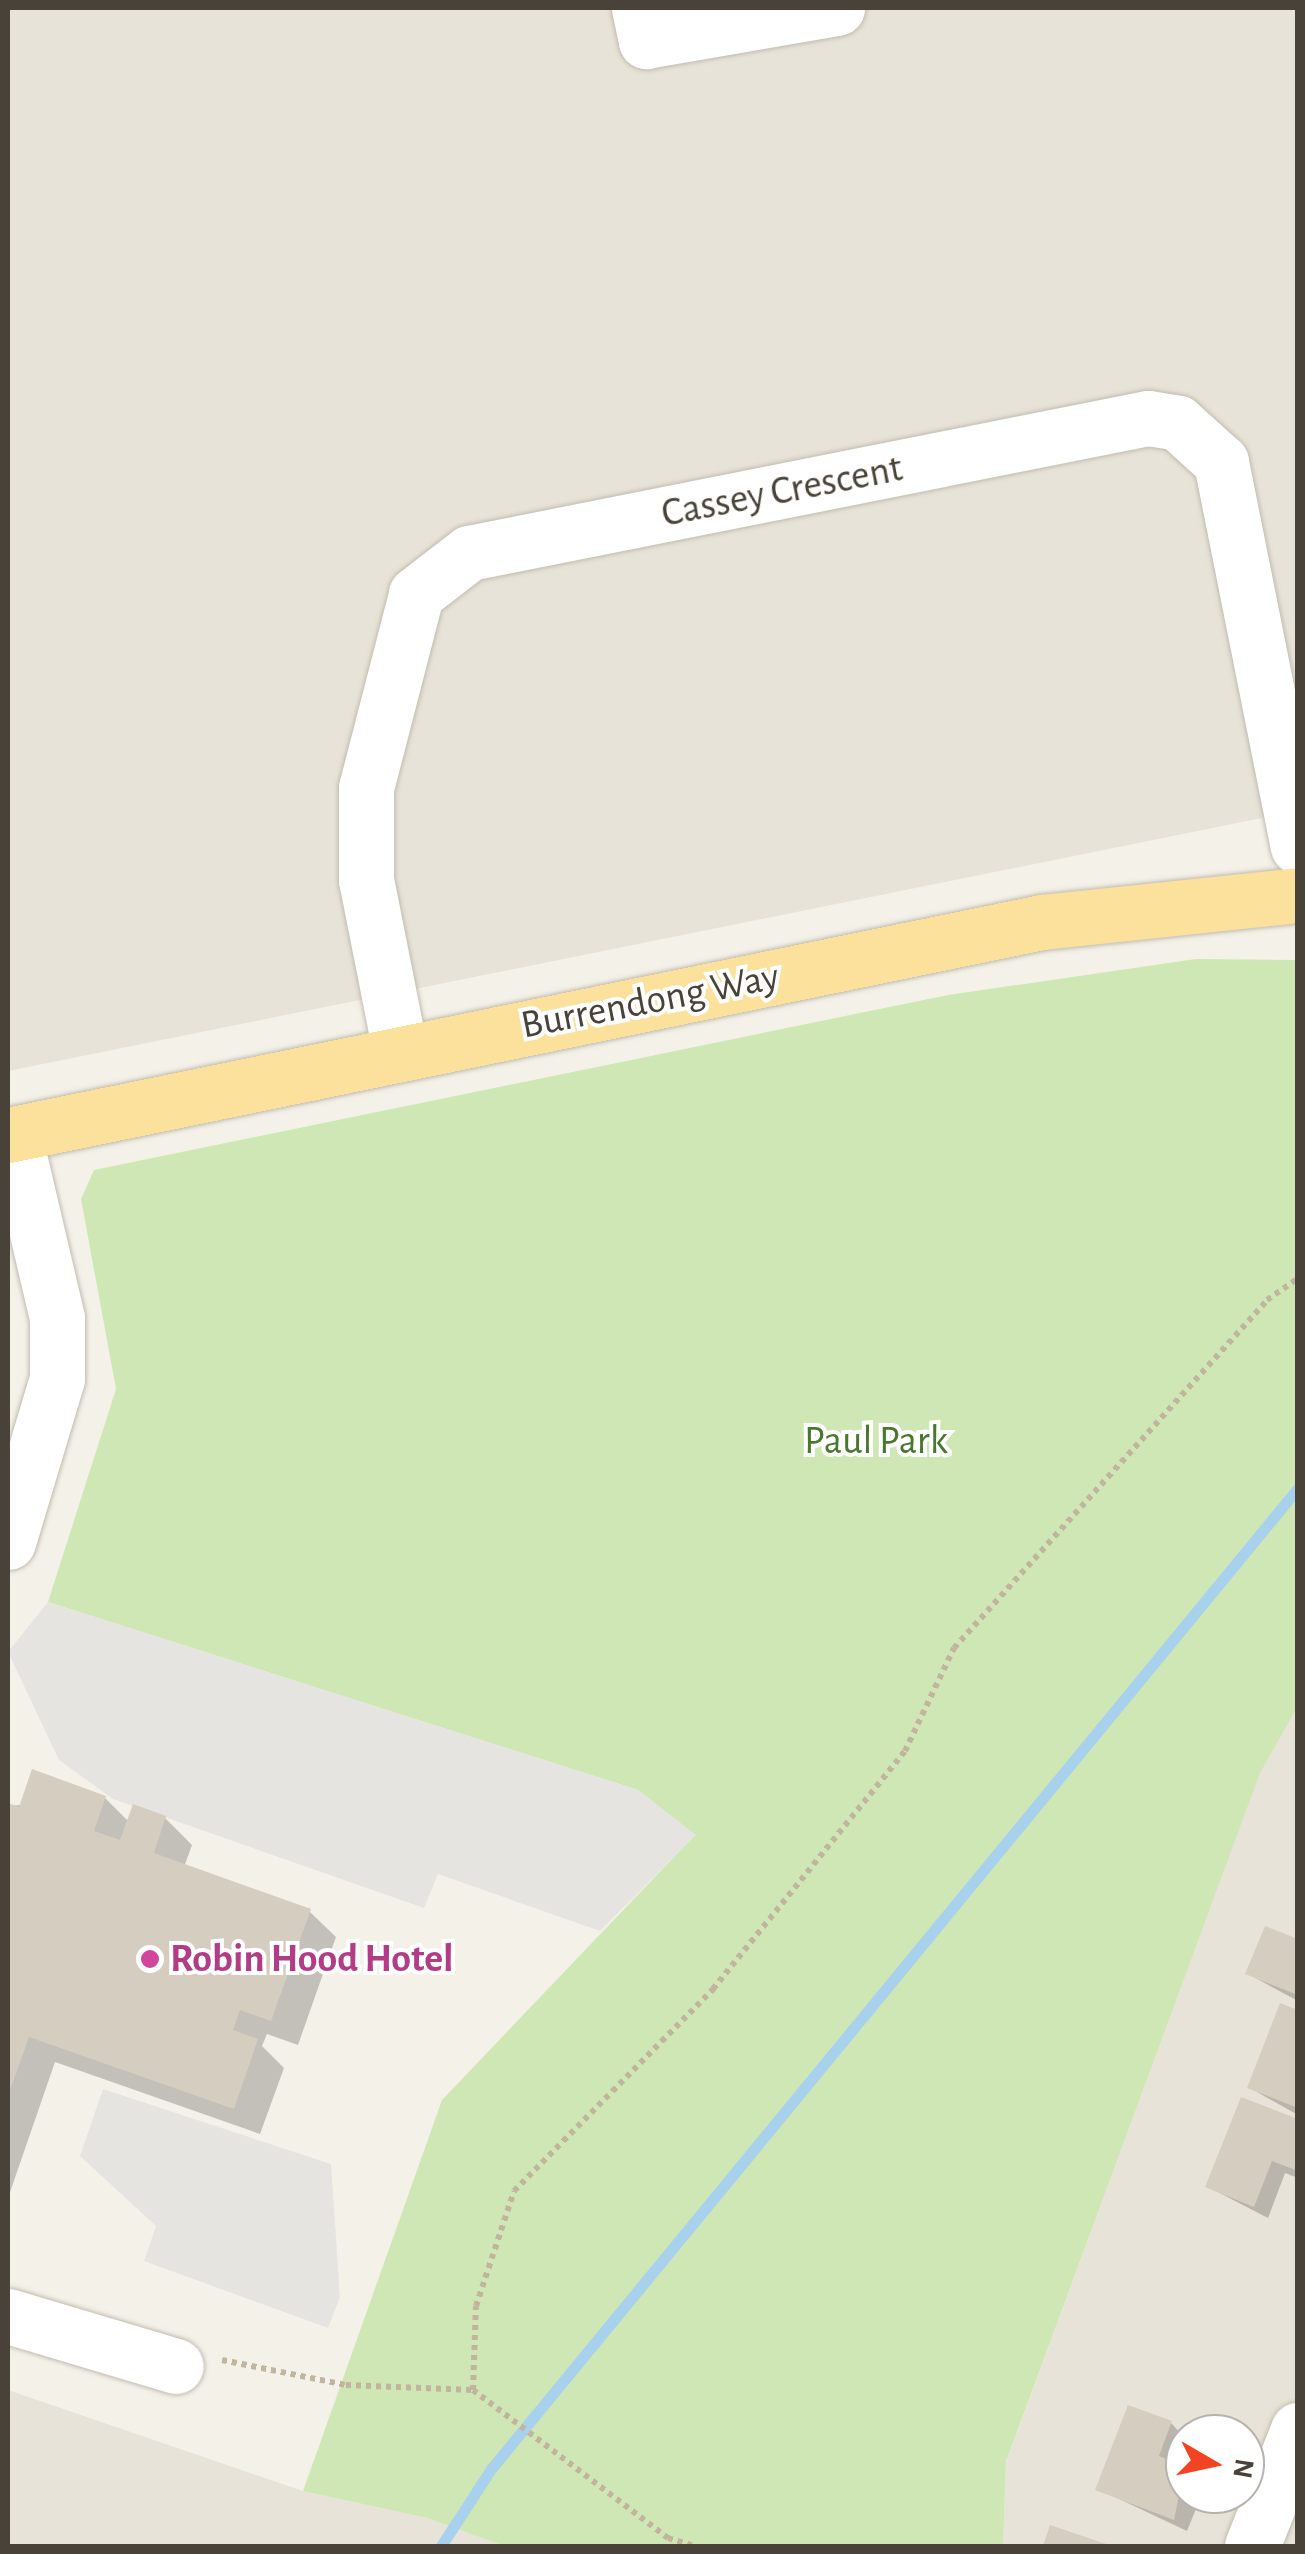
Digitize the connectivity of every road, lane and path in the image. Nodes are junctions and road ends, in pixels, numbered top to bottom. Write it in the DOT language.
graph roads {
  1 [pos="639,8"];
  2 [pos="837,8"];
  3 [pos="1298,846"];
  4 [pos="1298,895"];
  5 [pos="400,1052"];
  6 [pos="11,1135"];
  7 [pos="1298,1278"];
  8 [pos="8,1542"];
  9 [pos="8,2316"];
  10 [pos="176,2366"];
  11 [pos="473,2390"];
  12 [pos="1298,2430"];
  13 [pos="695,2546"];
  14 [pos="1252,2546"];
  1 -- 2 [label="street"];
  3 -- 5 [label="street, Cassey Crescent"];
  4 -- 5 [label="main road, Burrendong Way"];
  5 -- 6 [label="main road, Burrendong Way"];
  6 -- 8 [label="street"];
  7 -- 11 [label="path"];
  9 -- 10 [label="street"];
  10 -- 11 [label="path"];
  11 -- 13 [label="path"];
  12 -- 14 [label="street"];
}
